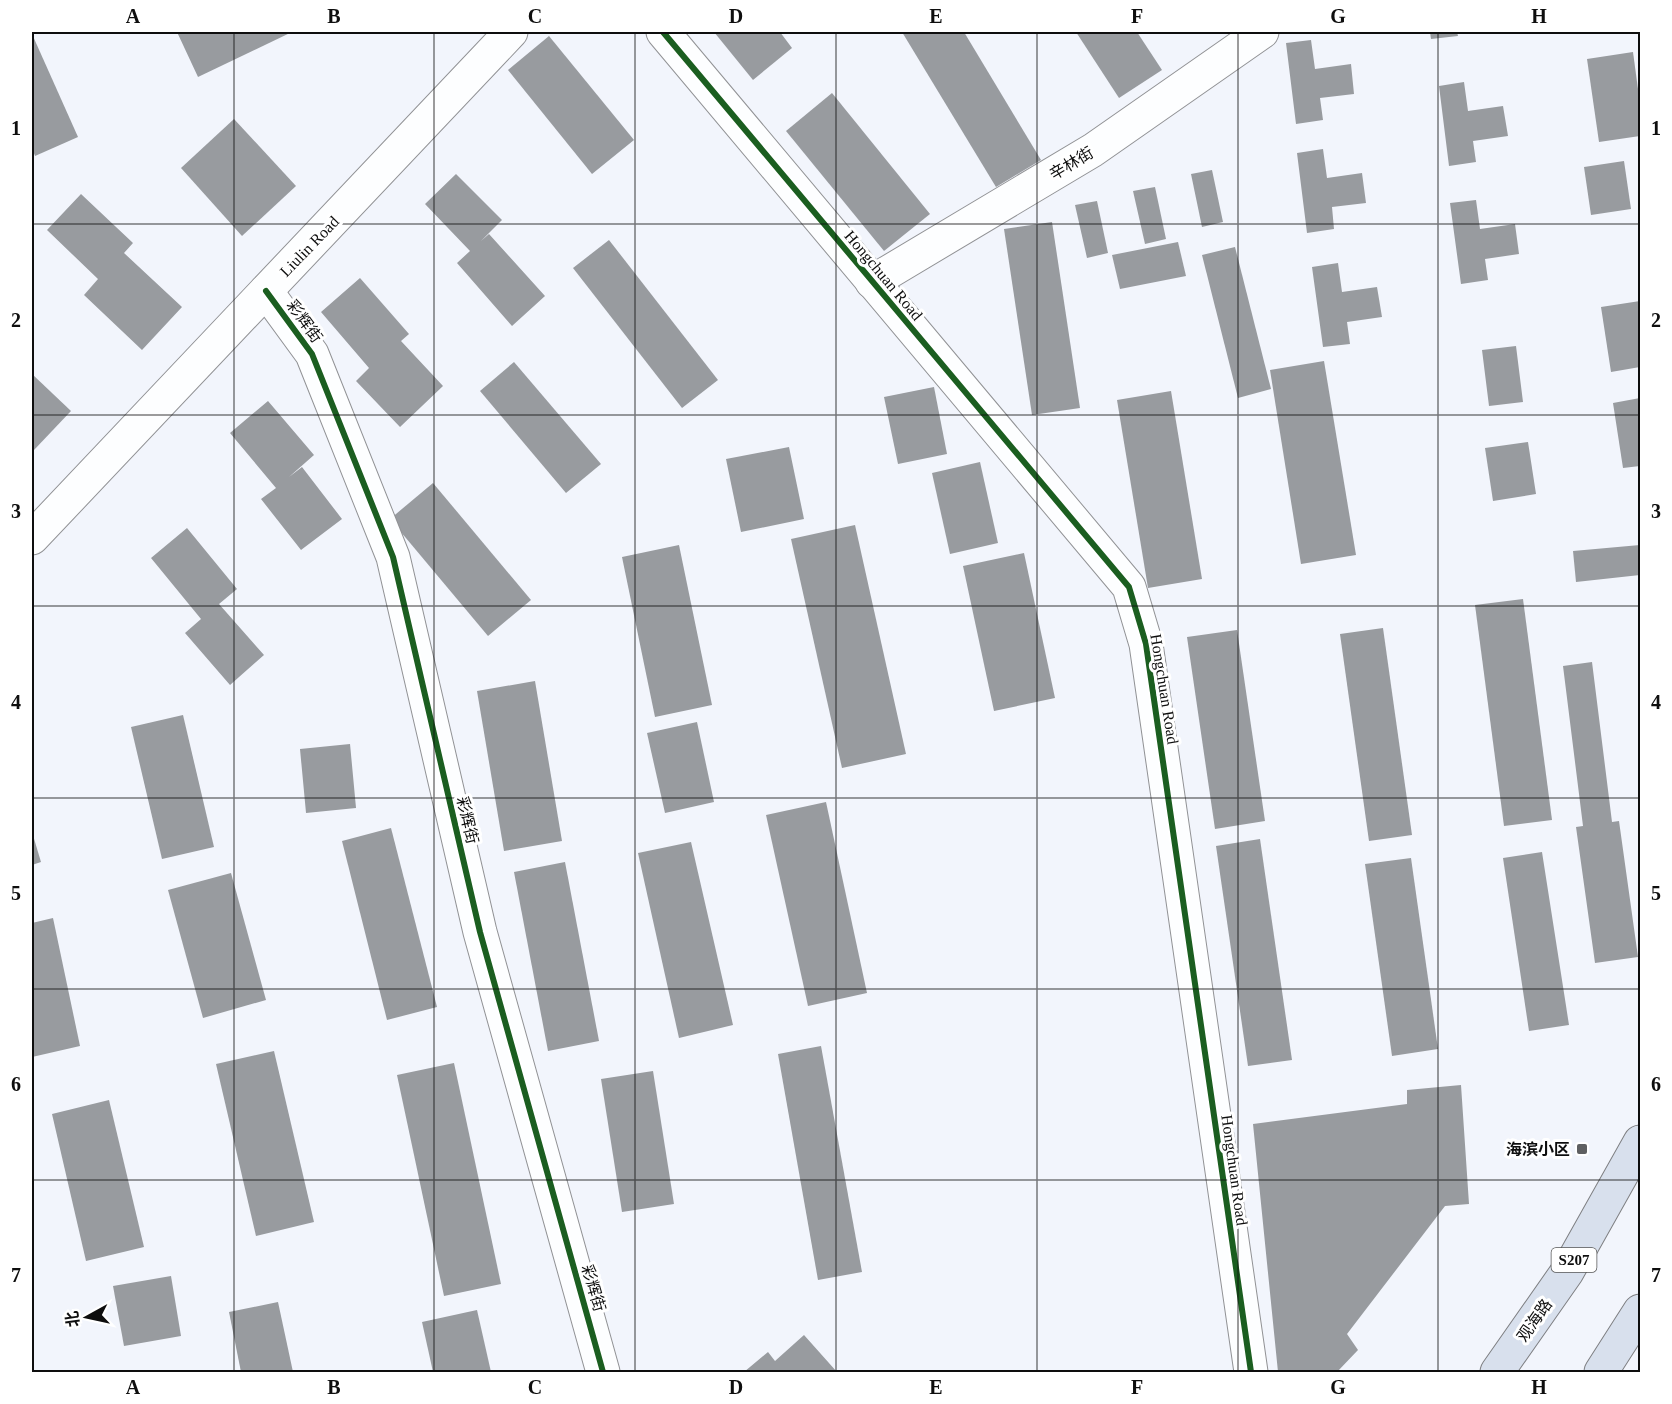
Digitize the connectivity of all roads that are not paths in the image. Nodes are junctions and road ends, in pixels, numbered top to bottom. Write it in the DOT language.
graph roads {
  1 [pos="512,32"];
  2 [pos="663,32"];
  3 [pos="1262,32"];
  4 [pos="872,282"];
  5 [pos="266,291"];
  6 [pos="32,538"];
  7 [pos="1641,1142"];
  8 [pos="1641,1311"];
  9 [pos="603,1372"];
  10 [pos="1251,1372"];
  11 [pos="1497,1372"];
  12 [pos="1600,1372"];
  1 -- 5 [label="street, Liulin Road"];
  2 -- 4 [label="street, Hongchuan Road"];
  3 -- 4 [label="street, 辛林街"];
  4 -- 10 [label="street, Hongchuan Road"];
  5 -- 6 [label="street, Liulin Road"];
  5 -- 9 [label="street, 彩辉街"];
  7 -- 11 [label="main road, 观海路 / S207"];
  8 -- 12 [label="main road"];
}
